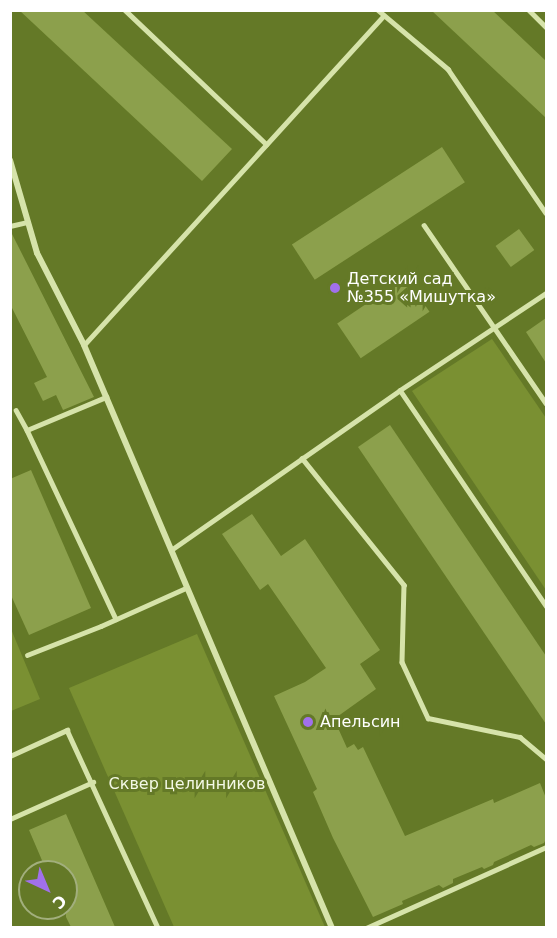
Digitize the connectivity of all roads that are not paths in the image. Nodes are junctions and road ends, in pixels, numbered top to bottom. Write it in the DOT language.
graph roads {
  1 [pos="125,10"];
  2 [pos="378,10"];
  3 [pos="529,10"];
  4 [pos="383,16"];
  5 [pos="546,27"];
  6 [pos="266,144"];
  7 [pos="10,160"];
  8 [pos="546,213"];
  9 [pos="28,222"];
  10 [pos="424,225"];
  11 [pos="10,226"];
  12 [pos="546,292"];
  13 [pos="494,326"];
  14 [pos="84,345"];
  15 [pos="400,390"];
  16 [pos="106,397"];
  17 [pos="546,403"];
  18 [pos="16,410"];
  19 [pos="27,430"];
  20 [pos="302,458"];
  21 [pos="171,550"];
  22 [pos="186,588"];
  23 [pos="546,606"];
  24 [pos="116,620"];
  25 [pos="27,655"];
  26 [pos="10,756"];
  27 [pos="546,759"];
  28 [pos="93,782"];
  29 [pos="10,819"];
  30 [pos="546,848"];
  31 [pos="158,927"];
  32 [pos="332,927"];
  33 [pos="366,927"];
  1 -- 6 [label="lane"];
  2 -- 4 [label="lane"];
  3 -- 5 [label="lane"];
  4 -- 6 [label="lane"];
  4 -- 8 [label="lane"];
  6 -- 14 [label="lane"];
  7 -- 9 [label="street"];
  9 -- 11 [label="lane"];
  9 -- 14 [label="street"];
  10 -- 13 [label="lane"];
  12 -- 13 [label="lane"];
  13 -- 15 [label="lane"];
  13 -- 17 [label="lane"];
  14 -- 16 [label="street"];
  15 -- 20 [label="lane"];
  15 -- 23 [label="lane"];
  16 -- 19 [label="lane"];
  16 -- 21 [label="street"];
  18 -- 19 [label="lane"];
  19 -- 24 [label="lane"];
  20 -- 21 [label="lane"];
  20 -- 27 [label="lane"];
  21 -- 22 [label="street"];
  22 -- 24 [label="lane"];
  22 -- 32 [label="street"];
  24 -- 25 [label="lane"];
  26 -- 28 [label="lane"];
  28 -- 29 [label="lane"];
  28 -- 31 [label="lane"];
  30 -- 33 [label="lane"];
}
